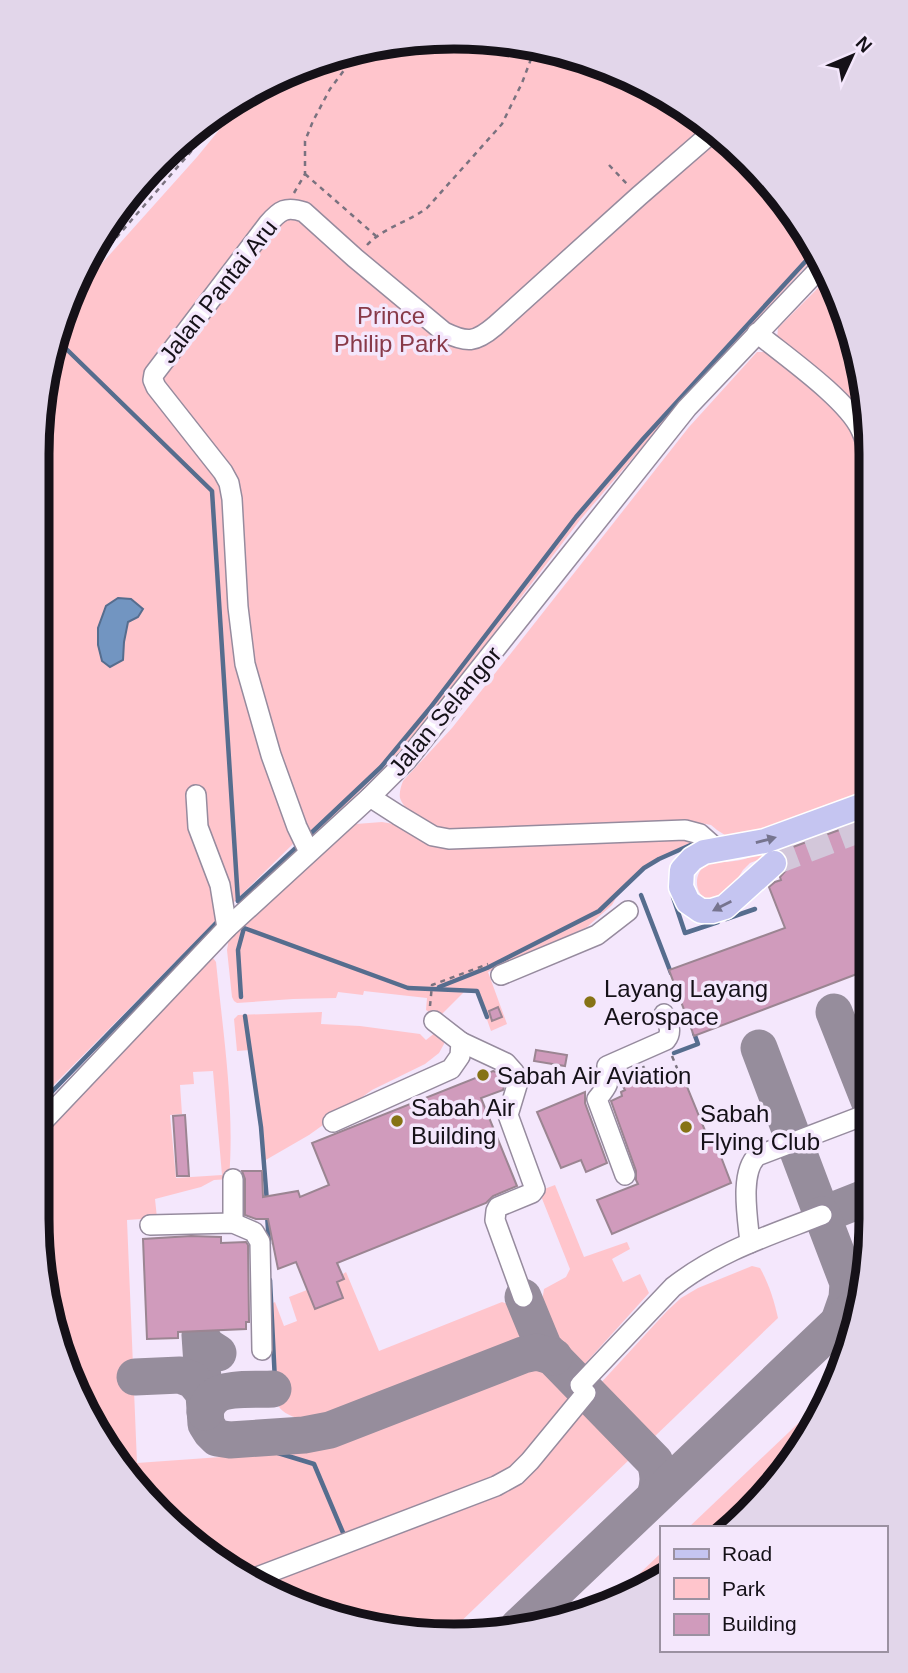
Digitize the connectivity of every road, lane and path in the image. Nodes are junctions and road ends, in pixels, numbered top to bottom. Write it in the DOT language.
graph roads {
  1 [pos="533,57"];
  2 [pos="349,63"];
  3 [pos="207,133"];
  4 [pos="706,138"];
  5 [pos="608,165"];
  6 [pos="305,174"];
  7 [pos="639,196"];
  8 [pos="285,209"];
  9 [pos="376,236"];
  10 [pos="101,256"];
  11 [pos="355,258"];
  12 [pos="816,272"];
  13 [pos="757,333"];
  14 [pos="858,423"];
  15 [pos="196,794"];
  16 [pos="370,797"];
  17 [pos="859,807"];
  18 [pos="717,849"];
  19 [pos="309,852"];
  20 [pos="774,863"];
  21 [pos="628,911"];
  22 [pos="226,928"];
  23 [pos="495,970"];
  24 [pos="431,992"];
  25 [pos="664,1014"];
  26 [pos="434,1021"];
  27 [pos="461,1042"];
  28 [pos="49,1115"];
  29 [pos="859,1117"];
  30 [pos="333,1122"];
  31 [pos="625,1175"];
  32 [pos="233,1179"];
  33 [pos="822,1215"];
  34 [pos="233,1223"];
  35 [pos="150,1225"];
  36 [pos="750,1243"];
  37 [pos="523,1297"];
  38 [pos="262,1350"];
  39 [pos="263,1576"];
  1 -- 9 [label="path"];
  2 -- 6 [label="path"];
  3 -- 10 [label="path"];
  4 -- 7 [label="street, Jalan Pantai Aru"];
  5 -- 7 [label="path"];
  6 -- 8 [label="path"];
  6 -- 9 [label="path"];
  7 -- 11 [label="street, Jalan Pantai Aru"];
  8 -- 11 [label="street, Jalan Pantai Aru"];
  8 -- 19 [label="street, Jalan Pantai Aru"];
  9 -- 11 [label="path"];
  12 -- 13 [label="street, Jalan Selangor"];
  13 -- 14 [label="street"];
  13 -- 16 [label="street, Jalan Selangor"];
  15 -- 22 [label="street"];
  16 -- 18 [label="street"];
  16 -- 19 [label="street, Jalan Selangor"];
  18 -- 17 [label="main road, one-way"];
  20 -- 18 [label="main road, one-way"];
  19 -- 22 [label="street, Jalan Selangor"];
  21 -- 23 [label="street"];
  22 -- 28 [label="street, Jalan Selangor"];
  23 -- 24 [label="path"];
  25 -- 31 [label="street"];
  26 -- 27 [label="street"];
  27 -- 30 [label="street"];
  27 -- 37 [label="street"];
  29 -- 36 [label="street"];
  32 -- 34 [label="street"];
  33 -- 36 [label="street"];
  34 -- 35 [label="street"];
  34 -- 38 [label="street"];
  36 -- 39 [label="street"];
}
